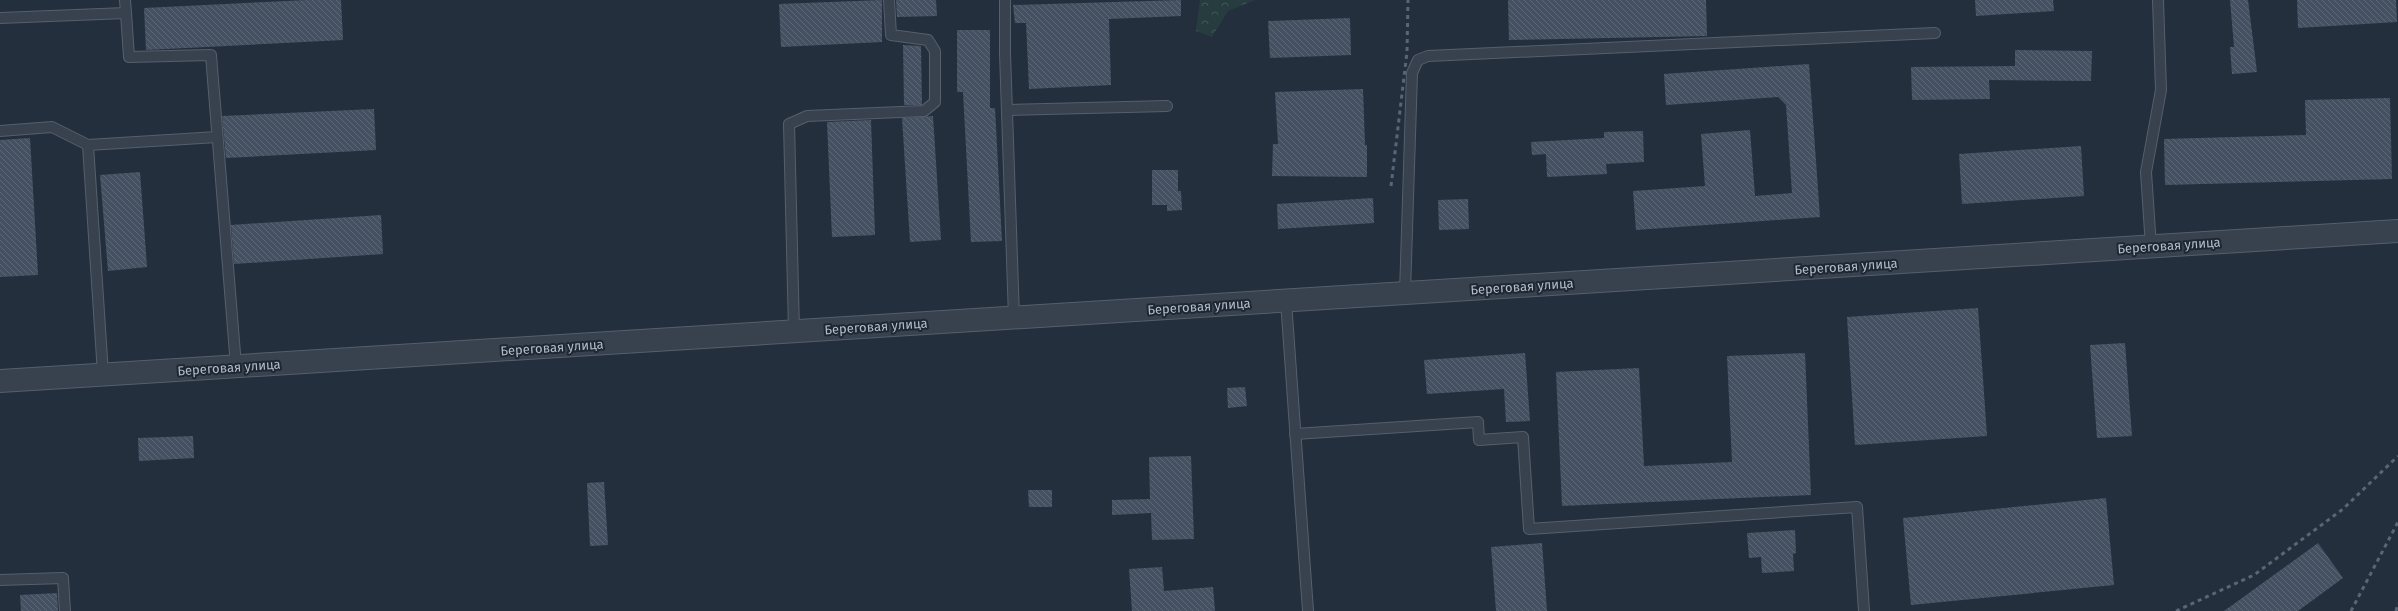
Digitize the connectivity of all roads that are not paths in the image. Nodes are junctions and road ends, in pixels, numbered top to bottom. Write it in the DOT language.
graph roads {
  1 [pos="125,0"];
  2 [pos="889,0"];
  3 [pos="1005,0"];
  4 [pos="2158,0"];
  5 [pos="126,12"];
  6 [pos="0,18"];
  7 [pos="1935,32"];
  8 [pos="1167,106"];
  9 [pos="1007,110"];
  10 [pos="0,131"];
  11 [pos="217,137"];
  12 [pos="88,145"];
  13 [pos="2398,231"];
  14 [pos="2151,247"];
  15 [pos="1405,293"];
  16 [pos="1286,301"];
  17 [pos="1014,318"];
  18 [pos="794,331"];
  19 [pos="236,366"];
  20 [pos="104,374"];
  21 [pos="0,381"];
  22 [pos="1295,434"];
  23 [pos="0,580"];
  24 [pos="65,611"];
  25 [pos="1308,611"];
  26 [pos="1864,611"];
  1 -- 5 [label="lane"];
  2 -- 18 [label="lane"];
  3 -- 9 [label="lane"];
  4 -- 14 [label="lane"];
  5 -- 6 [label="lane"];
  5 -- 11 [label="lane"];
  7 -- 15 [label="lane"];
  8 -- 9 [label="lane"];
  9 -- 17 [label="lane"];
  10 -- 12 [label="lane"];
  11 -- 12 [label="lane"];
  11 -- 19 [label="lane"];
  12 -- 20 [label="lane"];
  13 -- 14 [label="street, Береговая улица"];
  14 -- 15 [label="street, Береговая улица"];
  15 -- 16 [label="street, Береговая улица"];
  16 -- 17 [label="street, Береговая улица"];
  16 -- 22 [label="lane"];
  17 -- 18 [label="street, Береговая улица"];
  18 -- 19 [label="street, Береговая улица"];
  19 -- 20 [label="street, Береговая улица"];
  20 -- 21 [label="street, Береговая улица"];
  22 -- 25 [label="lane"];
  22 -- 26 [label="lane"];
  23 -- 24 [label="lane"];
}
